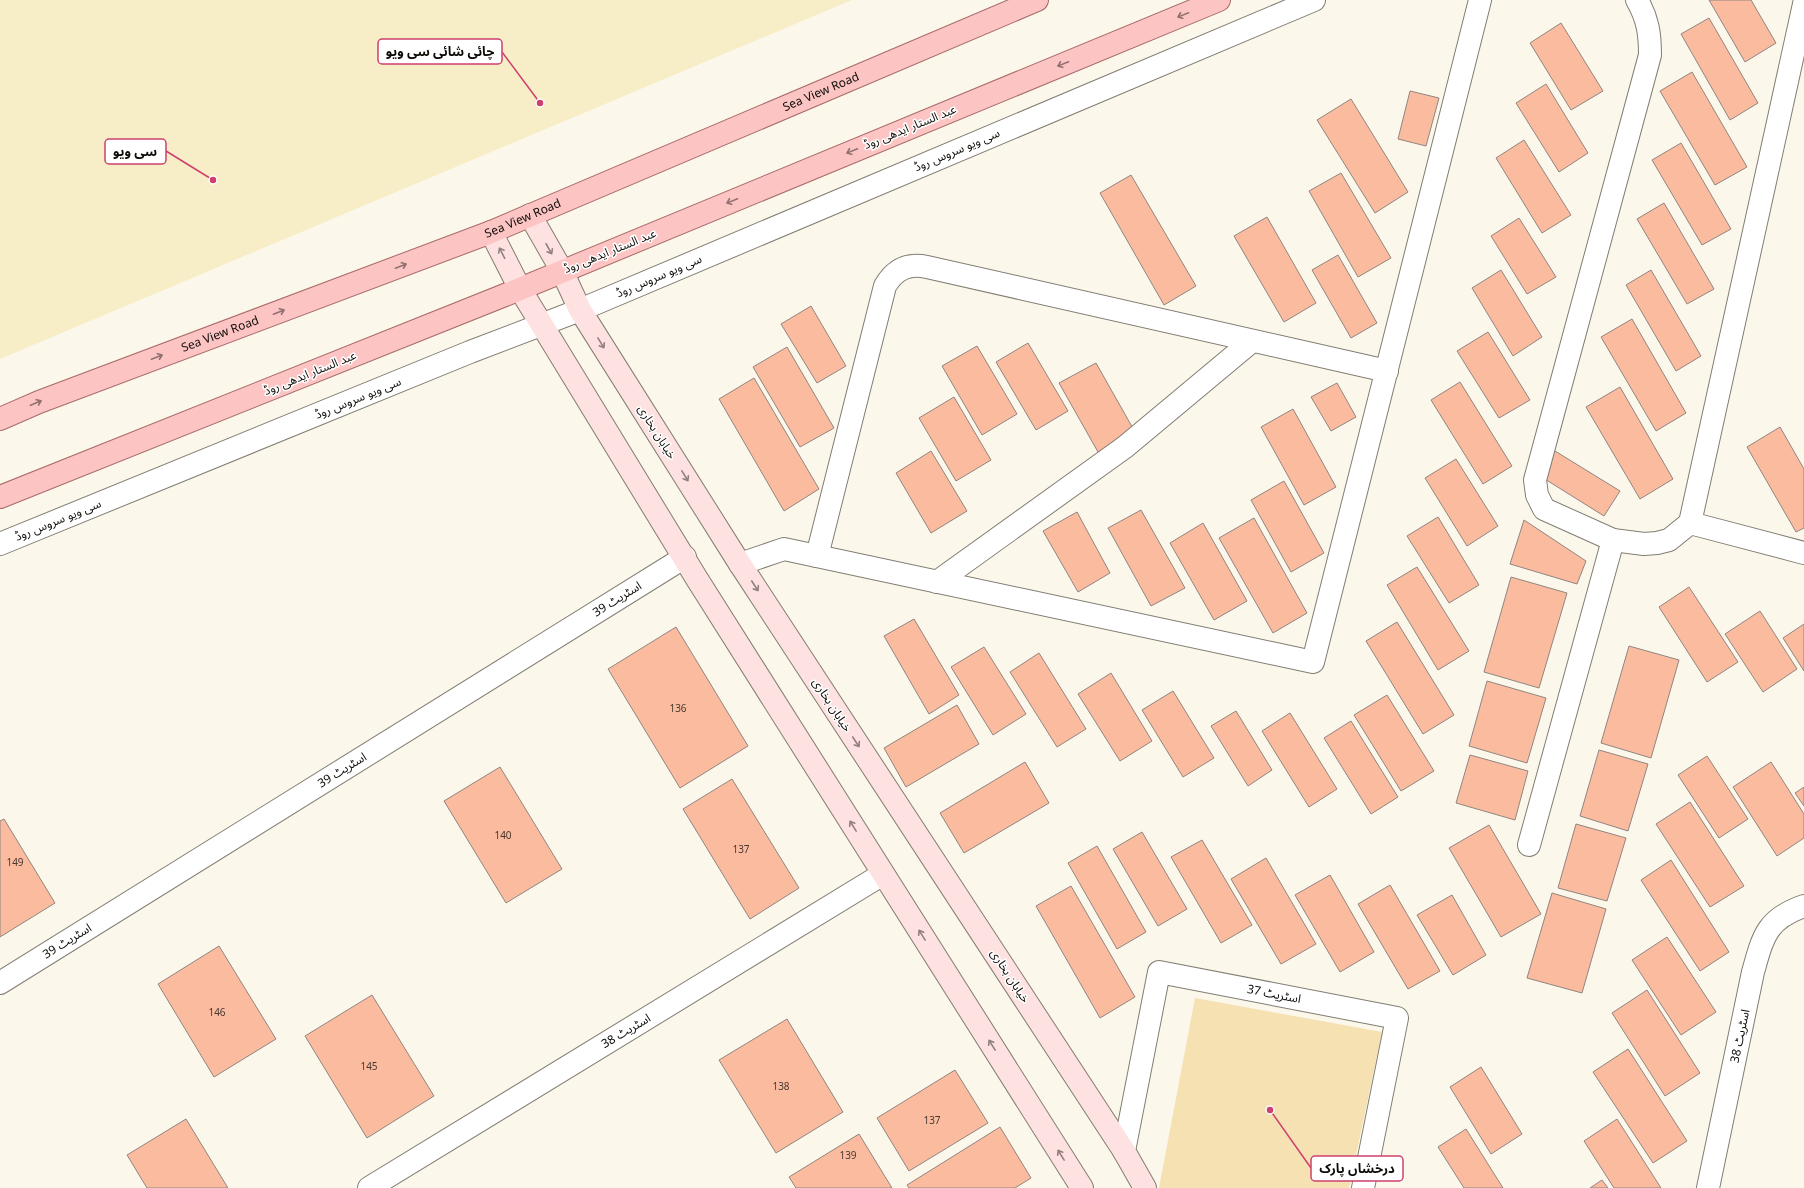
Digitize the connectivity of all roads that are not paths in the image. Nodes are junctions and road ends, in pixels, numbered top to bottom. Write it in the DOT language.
graph roads {
  1 [pos="1037,0"];
  2 [pos="1219,0"];
  3 [pos="1314,0"];
  4 [pos="1480,0"];
  5 [pos="1637,0"];
  6 [pos="1804,4"];
  7 [pos="530,215"];
  8 [pos="491,232"];
  9 [pos="562,271"];
  10 [pos="520,289"];
  11 [pos="580,310"];
  12 [pos="541,324"];
  13 [pos="1252,341"];
  14 [pos="1387,371"];
  15 [pos="0,419"];
  16 [pos="0,498"];
  17 [pos="1690,523"];
  18 [pos="1613,540"];
  19 [pos="0,544"];
  20 [pos="1804,553"];
  21 [pos="817,556"];
  22 [pos="685,557"];
  23 [pos="740,564"];
  24 [pos="937,582"];
  25 [pos="1529,845"];
  26 [pos="883,874"];
  27 [pos="1804,906"];
  28 [pos="0,983"];
  29 [pos="1124,1151"];
  30 [pos="1079,1187"];
  31 [pos="370,1188"];
  32 [pos="1145,1188"];
  33 [pos="1363,1188"];
  34 [pos="1708,1188"];
  1 -- 7 [label="main road, Sea View Road"];
  2 -- 9 [label="main road, عبد الستار ایدھی روڈ, one-way"];
  3 -- 11 [label="street, سی ویو سروس روڈ"];
  4 -- 14 [label="street"];
  5 -- 18 [label="street"];
  6 -- 17 [label="street"];
  7 -- 8 [label="main road, Sea View Road"];
  7 -- 9 [label="street, خیابان بخاری, one-way"];
  10 -- 8 [label="street, one-way"];
  15 -- 8 [label="main road, Sea View Road, one-way"];
  9 -- 10 [label="main road, عبد الستار ایدھی روڈ"];
  9 -- 11 [label="street, خیابان بخاری"];
  10 -- 12 [label="street"];
  10 -- 16 [label="main road, عبد الستار ایدھی روڈ"];
  11 -- 12 [label="street, سی ویو سروس روڈ"];
  11 -- 23 [label="street, خیابان بخاری, one-way"];
  12 -- 19 [label="street, سی ویو سروس روڈ"];
  12 -- 22 [label="street"];
  13 -- 14 [label="street"];
  13 -- 21 [label="street"];
  13 -- 24 [label="street"];
  14 -- 24 [label="street"];
  17 -- 18 [label="street"];
  17 -- 20 [label="street"];
  18 -- 25 [label="street"];
  21 -- 23 [label="street"];
  21 -- 24 [label="street"];
  26 -- 22 [label="street, one-way"];
  22 -- 28 [label="street, اسٹریٹ 39"];
  23 -- 29 [label="street, خیابان بخاری, one-way"];
  30 -- 26 [label="street, one-way"];
  26 -- 31 [label="street, اسٹریٹ 38"];
  27 -- 34 [label="street, اسٹریٹ 38"];
  29 -- 32 [label="street, خیابان بخاری"];
  29 -- 33 [label="street, اسٹریٹ 37"];
}
